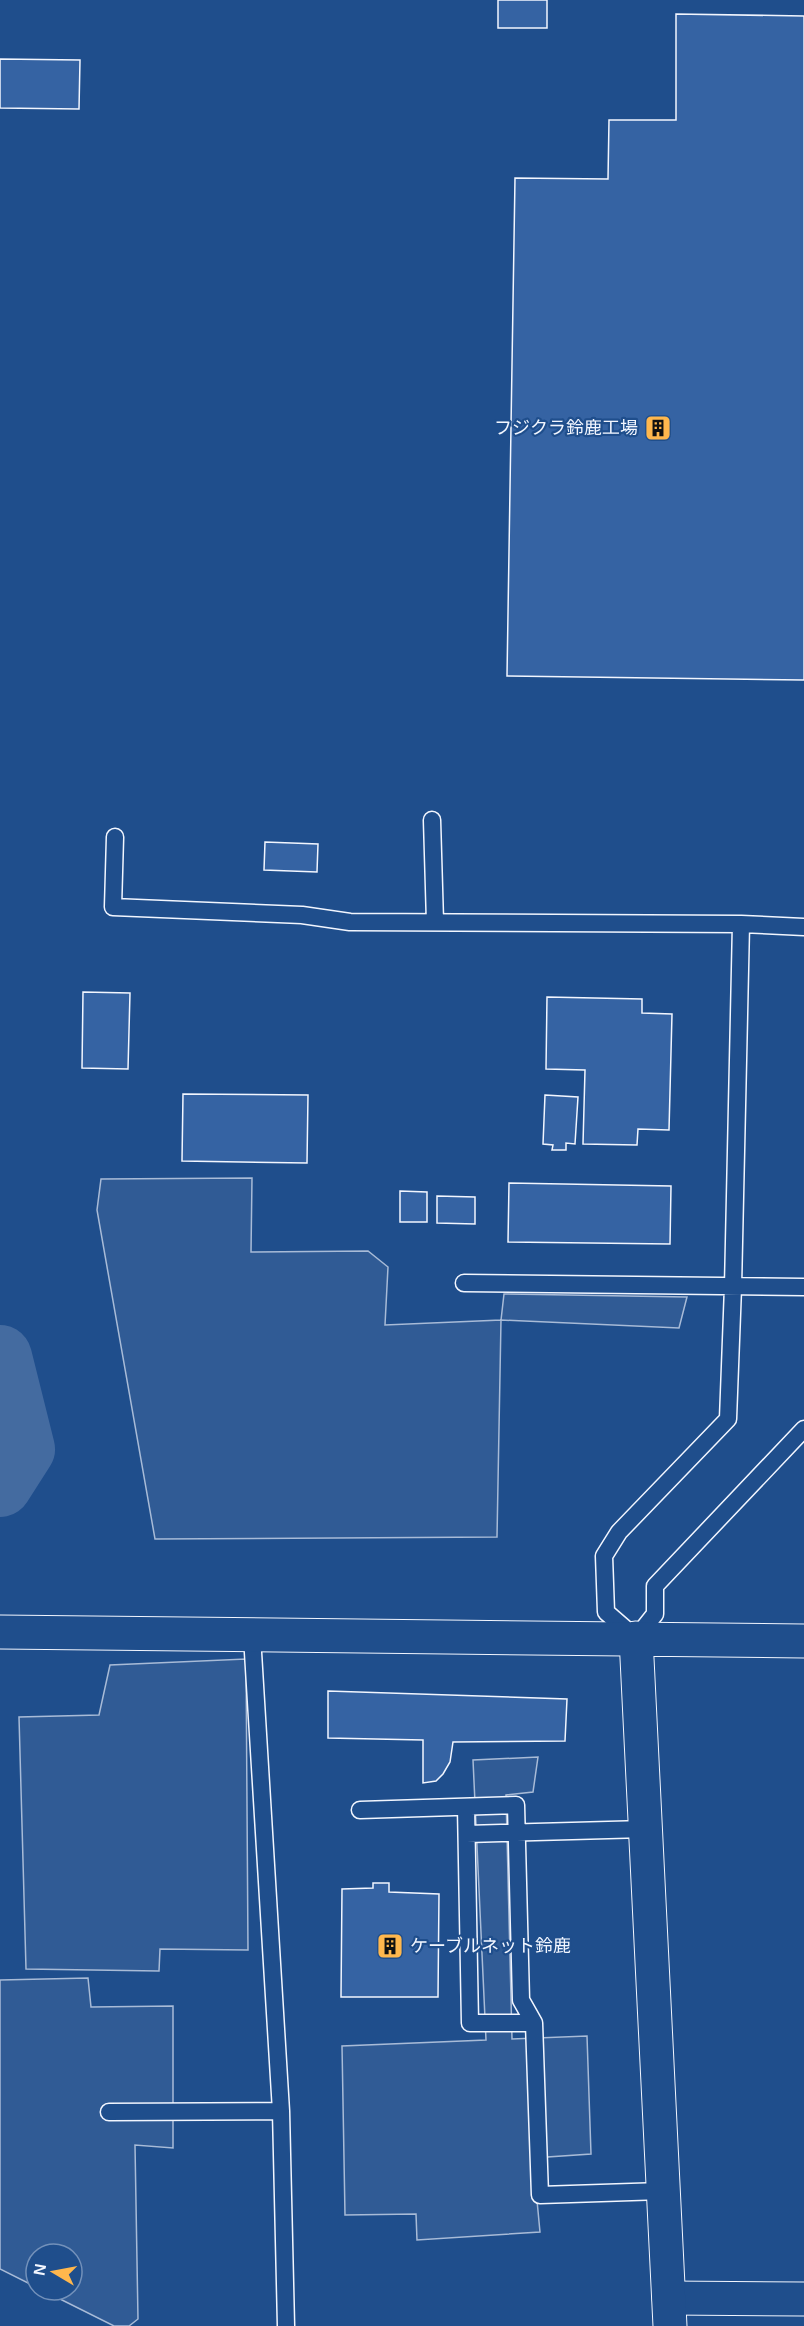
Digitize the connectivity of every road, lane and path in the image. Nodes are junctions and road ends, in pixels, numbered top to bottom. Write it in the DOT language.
graph roads {
  1 [pos="432,820"];
  2 [pos="115,837"];
  3 [pos="435,922"];
  4 [pos="741,924"];
  5 [pos="804,927"];
  6 [pos="464,1283"];
  7 [pos="733,1287"];
  8 [pos="804,1287"];
  9 [pos="804,1429"];
  10 [pos="0,1632"];
  11 [pos="252,1636"];
  12 [pos="636,1638"];
  13 [pos="804,1641"];
  14 [pos="466,1807"];
  15 [pos="360,1810"];
  16 [pos="645,1829"];
  17 [pos="515,1833"];
  18 [pos="467,1834"];
  19 [pos="534,2023"];
  20 [pos="281,2111"];
  21 [pos="109,2112"];
  22 [pos="662,2191"];
  23 [pos="804,2299"];
  24 [pos="669,2312"];
  25 [pos="286,2326"];
  1 -- 3 [label="lane"];
  2 -- 3 [label="lane"];
  3 -- 4 [label="lane"];
  4 -- 5 [label="lane"];
  4 -- 7 [label="lane"];
  6 -- 7 [label="lane"];
  7 -- 8 [label="lane"];
  7 -- 12 [label="lane"];
  9 -- 12 [label="lane"];
  10 -- 11 [label="street"];
  11 -- 12 [label="street"];
  11 -- 20 [label="lane"];
  12 -- 13 [label="street"];
  12 -- 16 [label="street"];
  14 -- 15 [label="lane"];
  14 -- 17 [label="lane"];
  14 -- 18 [label="lane"];
  16 -- 17 [label="lane"];
  16 -- 22 [label="street"];
  17 -- 18 [label="lane"];
  17 -- 19 [label="lane"];
  18 -- 19 [label="lane"];
  19 -- 22 [label="lane"];
  20 -- 21 [label="lane"];
  20 -- 25 [label="lane"];
  22 -- 24 [label="street"];
  23 -- 24 [label="street"];
}
